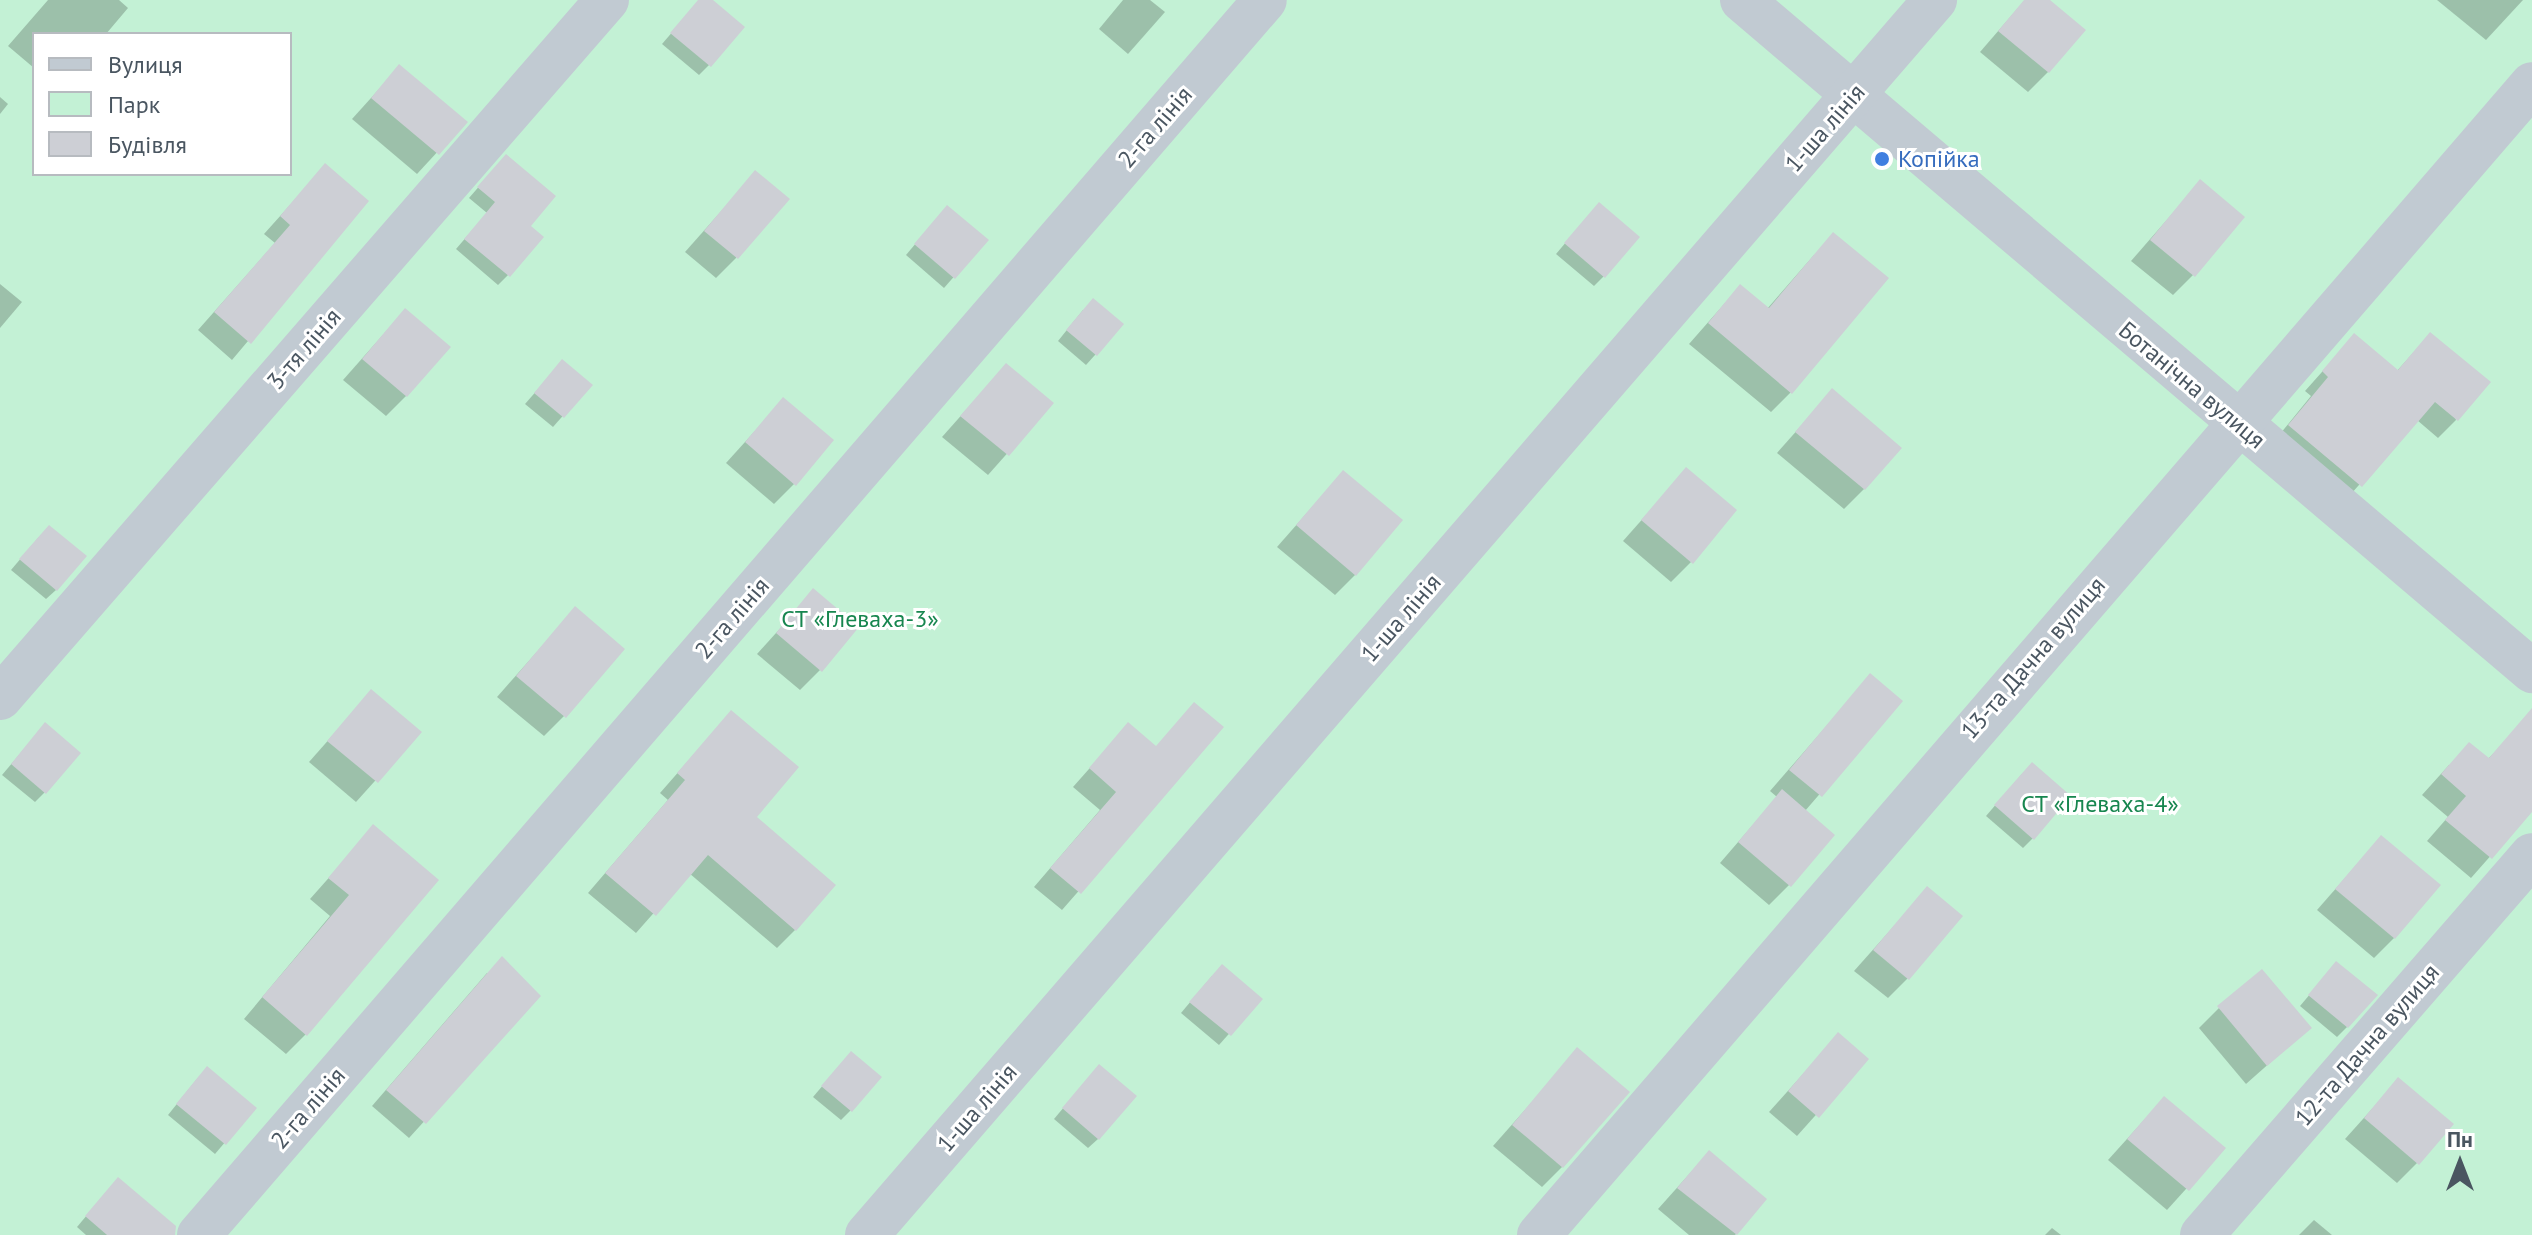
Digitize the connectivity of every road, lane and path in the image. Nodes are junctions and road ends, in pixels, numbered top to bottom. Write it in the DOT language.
graph roads {
  1 [pos="607,0"];
  2 [pos="1265,0"];
  3 [pos="1742,0"];
  4 [pos="1935,0"];
  5 [pos="2532,84"];
  6 [pos="1854,95"];
  7 [pos="2235,422"];
  8 [pos="2532,671"];
  9 [pos="0,698"];
  10 [pos="2532,855"];
  11 [pos="199,1235"];
  12 [pos="867,1235"];
  13 [pos="1539,1235"];
  14 [pos="2202,1235"];
  1 -- 9 [label="street, 3-тя лінія"];
  2 -- 11 [label="street, 2-га лінія"];
  3 -- 6 [label="street, Ботанічна вулиця"];
  4 -- 6 [label="street, 1-ша лінія"];
  5 -- 7 [label="street, 13-та Дачна вулиця"];
  6 -- 7 [label="street, Ботанічна вулиця"];
  6 -- 12 [label="street, 1-ша лінія"];
  7 -- 8 [label="street, Ботанічна вулиця"];
  7 -- 13 [label="street, 13-та Дачна вулиця"];
  10 -- 14 [label="street, 12-та Дачна вулиця"];
}
